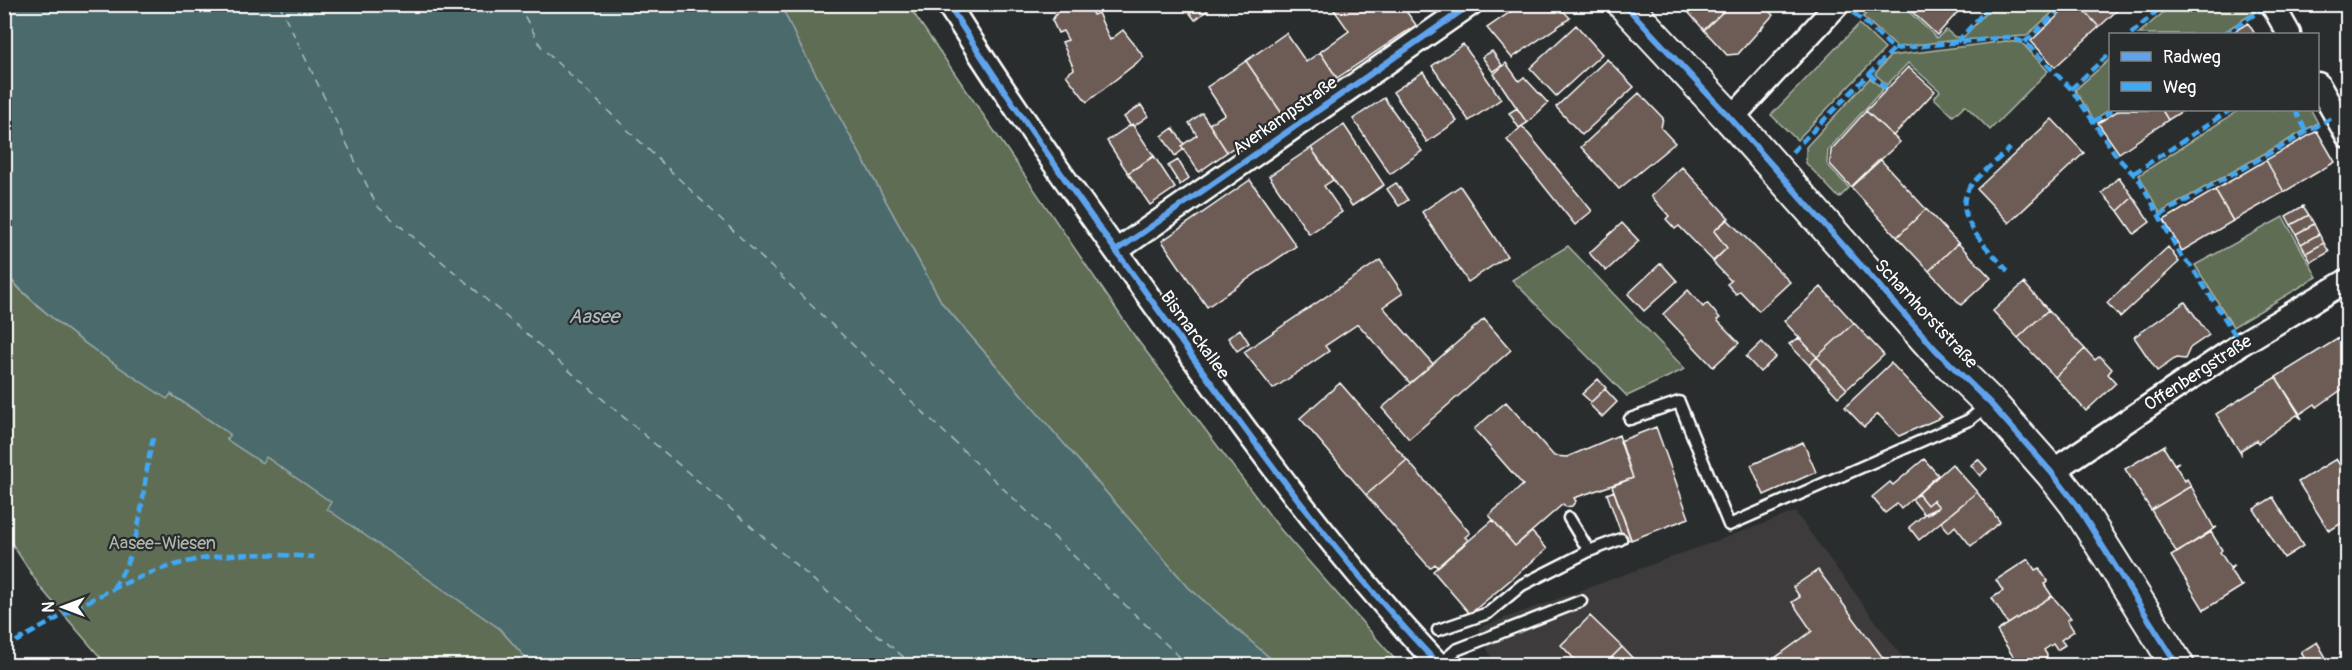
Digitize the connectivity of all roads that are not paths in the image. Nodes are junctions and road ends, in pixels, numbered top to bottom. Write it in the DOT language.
graph roads {
  1 [pos="948,4"];
  2 [pos="1471,4"];
  3 [pos="1624,4"];
  4 [pos="1838,4"];
  5 [pos="2272,4"];
  6 [pos="2288,33"];
  7 [pos="2319,86"];
  8 [pos="1731,119"];
  9 [pos="2348,137"];
  10 [pos="1116,251"];
  11 [pos="2348,279"];
  12 [pos="1990,403"];
  13 [pos="1630,419"];
  14 [pos="2051,472"];
  15 [pos="1569,518"];
  16 [pos="1621,539"];
  17 [pos="1589,551"];
  18 [pos="1581,601"];
  19 [pos="1438,630"];
  20 [pos="1439,665"];
  21 [pos="2178,666"];
  1 -- 10 [label="street, Bismarckallee"];
  2 -- 10 [label="street, Averkampstraße"];
  3 -- 8 [label="street, Scharnhorststraße"];
  4 -- 8 [label="street"];
  5 -- 6 [label="street"];
  7 -- 9 [label="street"];
  8 -- 12 [label="street, Scharnhorststraße"];
  10 -- 20 [label="street, Bismarckallee"];
  11 -- 14 [label="street, Offenbergstraße"];
  12 -- 13 [label="lane"];
  12 -- 14 [label="street, Scharnhorststraße"];
  14 -- 21 [label="street, Scharnhorststraße"];
  15 -- 17 [label="lane"];
  16 -- 17 [label="lane"];
  17 -- 19 [label="lane"];
  18 -- 20 [label="lane"];
}
